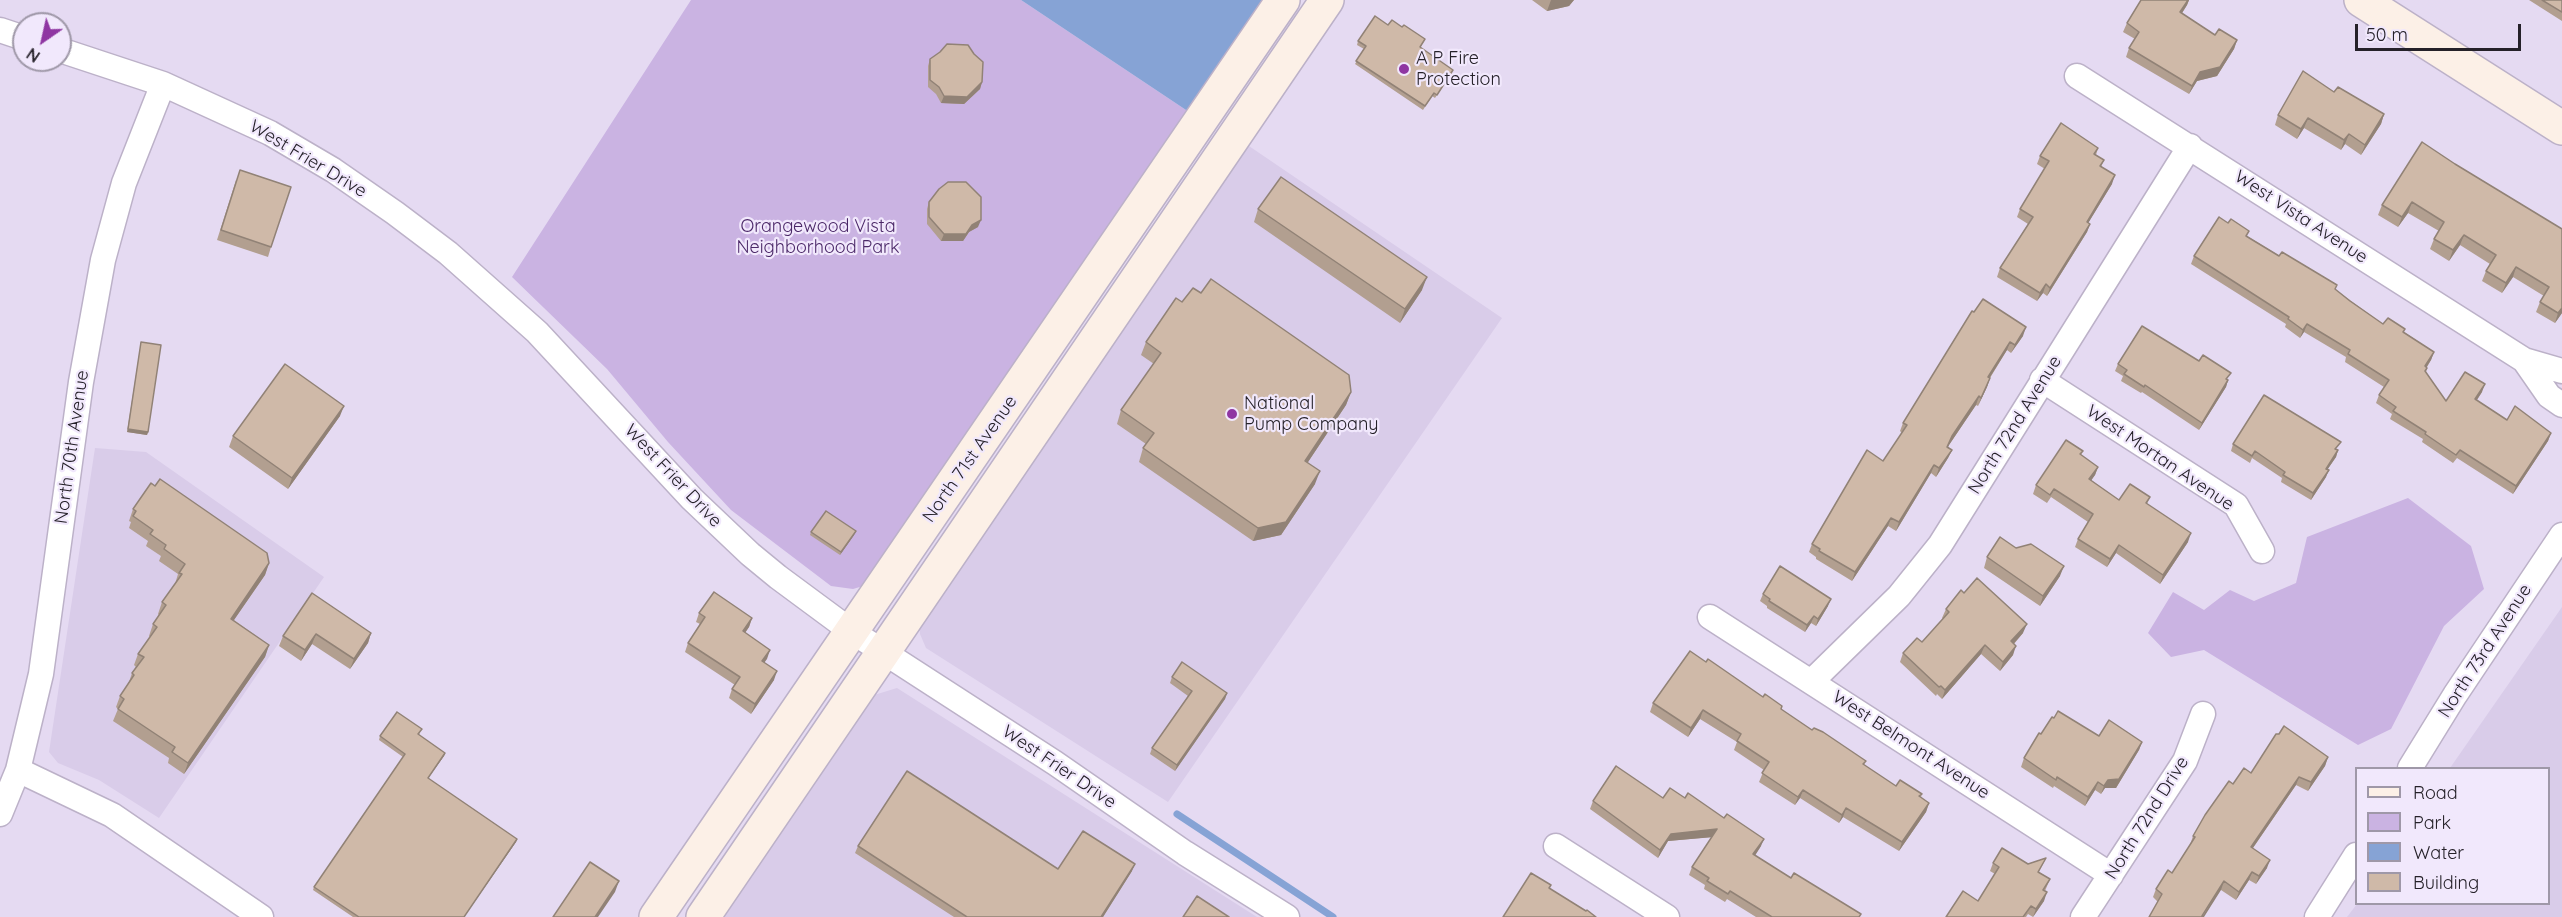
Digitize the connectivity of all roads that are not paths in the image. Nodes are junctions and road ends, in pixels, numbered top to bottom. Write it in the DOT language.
graph roads {
  1 [pos="1283,0"];
  2 [pos="1327,0"];
  3 [pos="2361,0"];
  4 [pos="72,54"];
  5 [pos="2077,76"];
  6 [pos="163,84"];
  7 [pos="2562,128"];
  8 [pos="2190,146"];
  9 [pos="2524,360"];
  10 [pos="2562,371"];
  11 [pos="2042,380"];
  12 [pos="1024,381"];
  13 [pos="1054,403"];
  14 [pos="2562,405"];
  15 [pos="2562,535"];
  16 [pos="2262,551"];
  17 [pos="1710,617"];
  18 [pos="851,631"];
  19 [pos="883,652"];
  20 [pos="1812,681"];
  21 [pos="2203,714"];
  22 [pos="2411,767"];
  23 [pos="18,770"];
  24 [pos="0,814"];
  25 [pos="723,820"];
  26 [pos="754,841"];
  27 [pos="1556,846"];
  28 [pos="2355,857"];
  29 [pos="2111,875"];
  30 [pos="261,917"];
  31 [pos="656,917"];
  32 [pos="703,917"];
  33 [pos="1287,917"];
  34 [pos="1667,917"];
  35 [pos="2083,917"];
  36 [pos="2317,917"];
  1 -- 12 [label="street, North 71st Avenue"];
  2 -- 13 [label="street, North 71st Avenue"];
  3 -- 7 [label="street"];
  4 -- 6 [label="street, West Frier Drive"];
  5 -- 8 [label="street, West Vista Avenue"];
  6 -- 18 [label="street, West Frier Drive"];
  6 -- 23 [label="street, North 70th Avenue"];
  8 -- 9 [label="street, West Vista Avenue"];
  8 -- 11 [label="street, North 72nd Avenue"];
  9 -- 10 [label="street, West Vista Avenue"];
  9 -- 14 [label="street, West Vista Avenue"];
  11 -- 16 [label="street, West Mortan Avenue"];
  11 -- 20 [label="street, North 72nd Avenue"];
  12 -- 13 [label="street"];
  12 -- 18 [label="street, North 71st Avenue"];
  13 -- 19 [label="street, North 71st Avenue"];
  15 -- 22 [label="street, North 73rd Avenue"];
  17 -- 20 [label="street, West Belmont Avenue"];
  18 -- 19 [label="street, West Frier Drive"];
  18 -- 25 [label="street, North 71st Avenue"];
  19 -- 26 [label="street, North 71st Avenue"];
  19 -- 33 [label="street, West Frier Drive"];
  20 -- 29 [label="street, West Belmont Avenue"];
  21 -- 29 [label="street, North 72nd Drive"];
  23 -- 24 [label="street, North 70th Avenue"];
  23 -- 30 [label="street"];
  25 -- 26 [label="street"];
  25 -- 31 [label="street, North 71st Avenue"];
  26 -- 32 [label="street, North 71st Avenue"];
  27 -- 34 [label="street"];
  28 -- 36 [label="street"];
  29 -- 35 [label="street, North 72nd Drive"];
}
